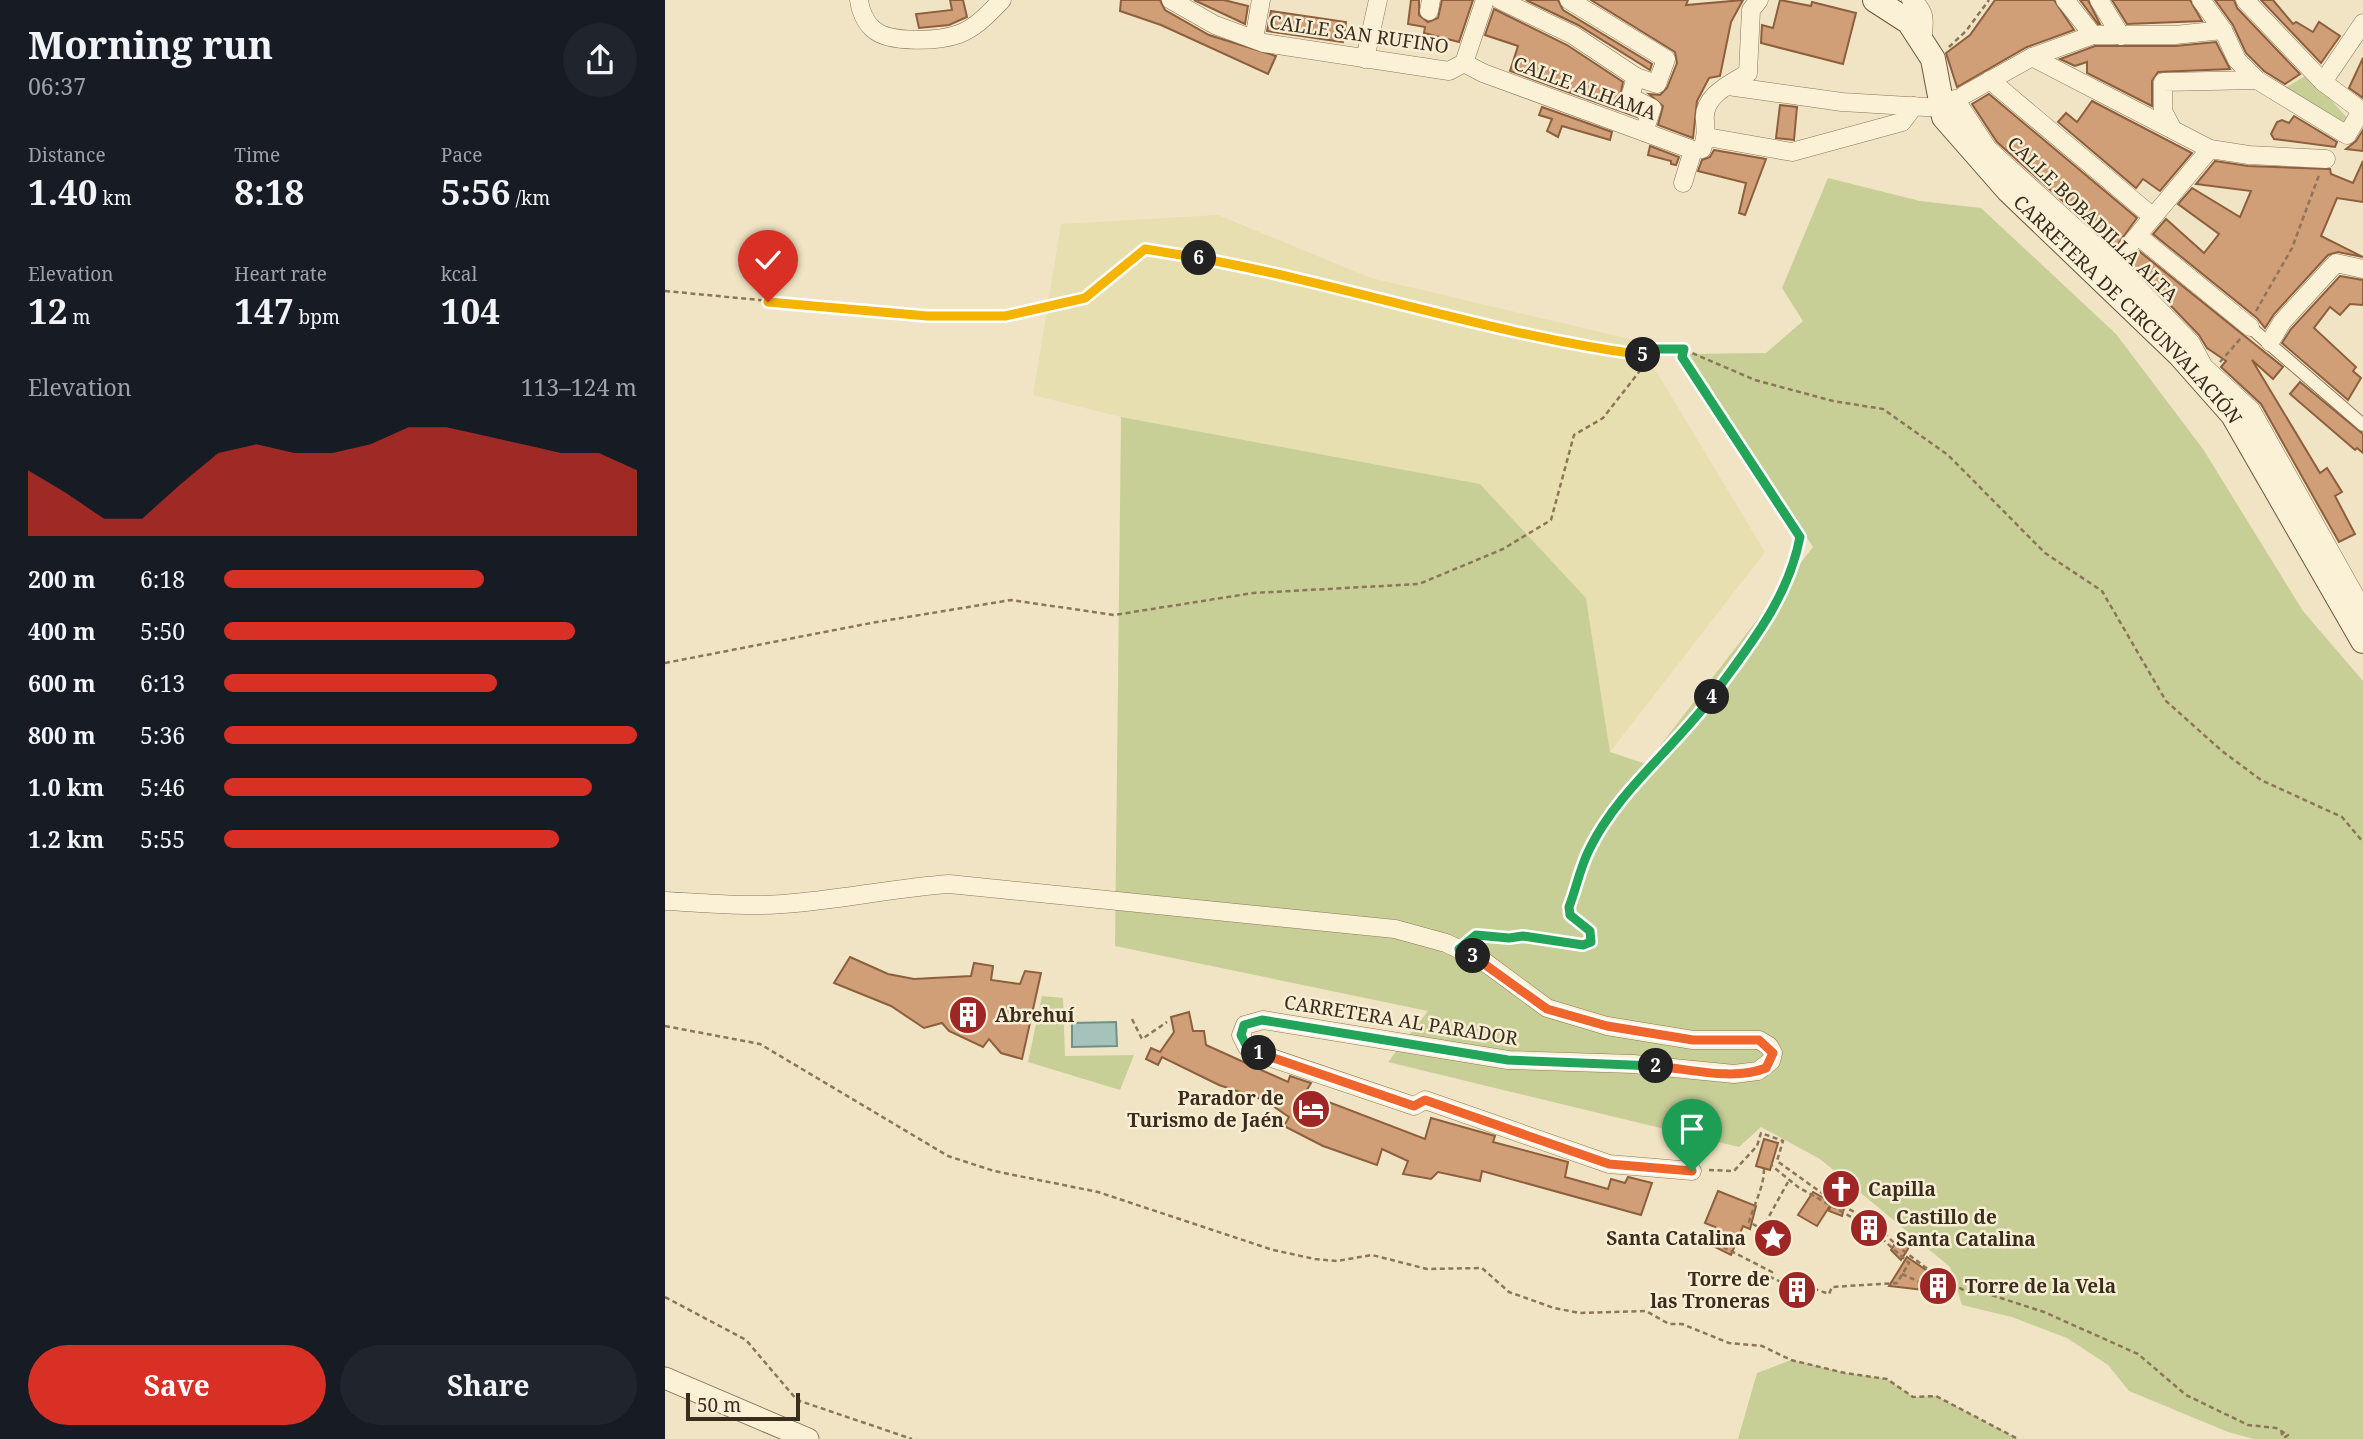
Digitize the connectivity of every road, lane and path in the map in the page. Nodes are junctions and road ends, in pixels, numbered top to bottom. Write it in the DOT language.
graph roads {
  1 [pos="859,0"];
  2 [pos="1002,0"];
  3 [pos="1171,0"];
  4 [pos="1261,0"];
  5 [pos="1378,0"];
  6 [pos="1485,0"];
  7 [pos="1500,0"];
  8 [pos="1569,0"];
  9 [pos="1759,0"];
  10 [pos="1875,0"];
  11 [pos="1911,0"];
  12 [pos="1989,0"];
  13 [pos="2065,0"];
  14 [pos="2099,0"];
  15 [pos="2201,0"];
  16 [pos="2245,0"];
  17 [pos="2363,23"];
  18 [pos="2223,30"];
  19 [pos="1966,31"];
  20 [pos="2093,35"];
  21 [pos="2121,36"];
  22 [pos="1254,39"];
  23 [pos="1922,42"];
  24 [pos="2032,57"];
  25 [pos="1365,59"];
  26 [pos="1464,63"];
  27 [pos="1636,77"];
  28 [pos="1990,80"];
  29 [pos="2257,80"];
  30 [pos="2323,82"];
  31 [pos="1728,86"];
  32 [pos="1954,101"];
  33 [pos="1914,106"];
  34 [pos="2362,111"];
  35 [pos="2172,128"];
  36 [pos="1644,132"];
  37 [pos="1707,137"];
  38 [pos="2210,149"];
  39 [pos="1693,150"];
  40 [pos="2326,159"];
  41 [pos="1683,183"];
  42 [pos="2153,217"];
  43 [pos="2363,269"];
  44 [pos="667,292"];
  45 [pos="2250,327"];
  46 [pos="2270,342"];
  47 [pos="1684,349"];
  48 [pos="1650,356"];
  49 [pos="2204,367"];
  50 [pos="2363,425"];
  51 [pos="2363,610"];
  52 [pos="2363,641"];
  53 [pos="665,663"];
  54 [pos="2363,842"];
  55 [pos="665,901"];
  56 [pos="1459,949"];
  57 [pos="1132,1019"];
  58 [pos="1167,1022"];
  59 [pos="665,1026"];
  60 [pos="1771,1165"];
  61 [pos="1764,1168"];
  62 [pos="1692,1171"];
  63 [pos="1793,1174"];
  64 [pos="1723,1247"];
  65 [pos="1902,1274"];
  66 [pos="1926,1284"];
  67 [pos="665,1297"];
  68 [pos="665,1378"];
  69 [pos="2281,1432"];
  70 [pos="808,1439"];
  71 [pos="912,1439"];
  72 [pos="2018,1439"];
  1 -- 2 [label="street"];
  3 -- 22 [label="street, CALLE SAN RUFINO"];
  4 -- 22 [label="street"];
  5 -- 25 [label="street"];
  6 -- 26 [label="street"];
  7 -- 27 [label="street"];
  8 -- 27 [label="street"];
  9 -- 31 [label="street"];
  10 -- 23 [label="main road, CARRETERA DE CIRCUNVALACIÓN"];
  11 -- 23 [label="street"];
  12 -- 19 [label="path"];
  13 -- 20 [label="street"];
  14 -- 21 [label="street"];
  15 -- 18 [label="street"];
  16 -- 30 [label="street"];
  17 -- 30 [label="street"];
  18 -- 21 [label="street"];
  18 -- 29 [label="street"];
  20 -- 21 [label="street"];
  20 -- 24 [label="street"];
  22 -- 25 [label="street, CALLE SAN RUFINO"];
  23 -- 32 [label="main road, CARRETERA DE CIRCUNVALACIÓN"];
  24 -- 28 [label="street"];
  24 -- 35 [label="street"];
  25 -- 26 [label="street, CALLE SAN RUFINO"];
  26 -- 36 [label="street, CALLE ALHAMA"];
  27 -- 36 [label="street"];
  28 -- 32 [label="street"];
  28 -- 42 [label="street"];
  29 -- 34 [label="street"];
  29 -- 35 [label="street"];
  30 -- 34 [label="street"];
  31 -- 33 [label="street"];
  31 -- 37 [label="street"];
  32 -- 33 [label="street"];
  32 -- 49 [label="street, CALLE BOBADILLA ALTA"];
  32 -- 52 [label="main road, CARRETERA DE CIRCUNVALACIÓN"];
  33 -- 37 [label="street"];
  35 -- 38 [label="street"];
  36 -- 39 [label="street, CALLE ALHAMA"];
  37 -- 39 [label="street"];
  38 -- 40 [label="street"];
  38 -- 42 [label="street, CALLE BOBADILLA ALTA"];
  39 -- 41 [label="street"];
  40 -- 45 [label="path"];
  42 -- 45 [label="street, CALLE BOBADILLA ALTA"];
  43 -- 46 [label="street"];
  44 -- 48 [label="path"];
  45 -- 46 [label="street"];
  45 -- 49 [label="path"];
  46 -- 50 [label="street"];
  47 -- 48 [label="path"];
  47 -- 54 [label="path"];
  47 -- 56 [label="path"];
  48 -- 53 [label="path"];
  49 -- 51 [label="street, CALLE BOBADILLA ALTA"];
  55 -- 56 [label="street, CARRETERA AL PARADOR"];
  56 -- 62 [label="street, CARRETERA AL PARADOR"];
  57 -- 58 [label="path"];
  59 -- 72 [label="path"];
  60 -- 65 [label="path"];
  61 -- 63 [label="path"];
  62 -- 63 [label="path"];
  63 -- 69 [label="path"];
  64 -- 65 [label="path"];
  65 -- 66 [label="path"];
  67 -- 71 [label="path"];
  68 -- 70 [label="street"];
}
